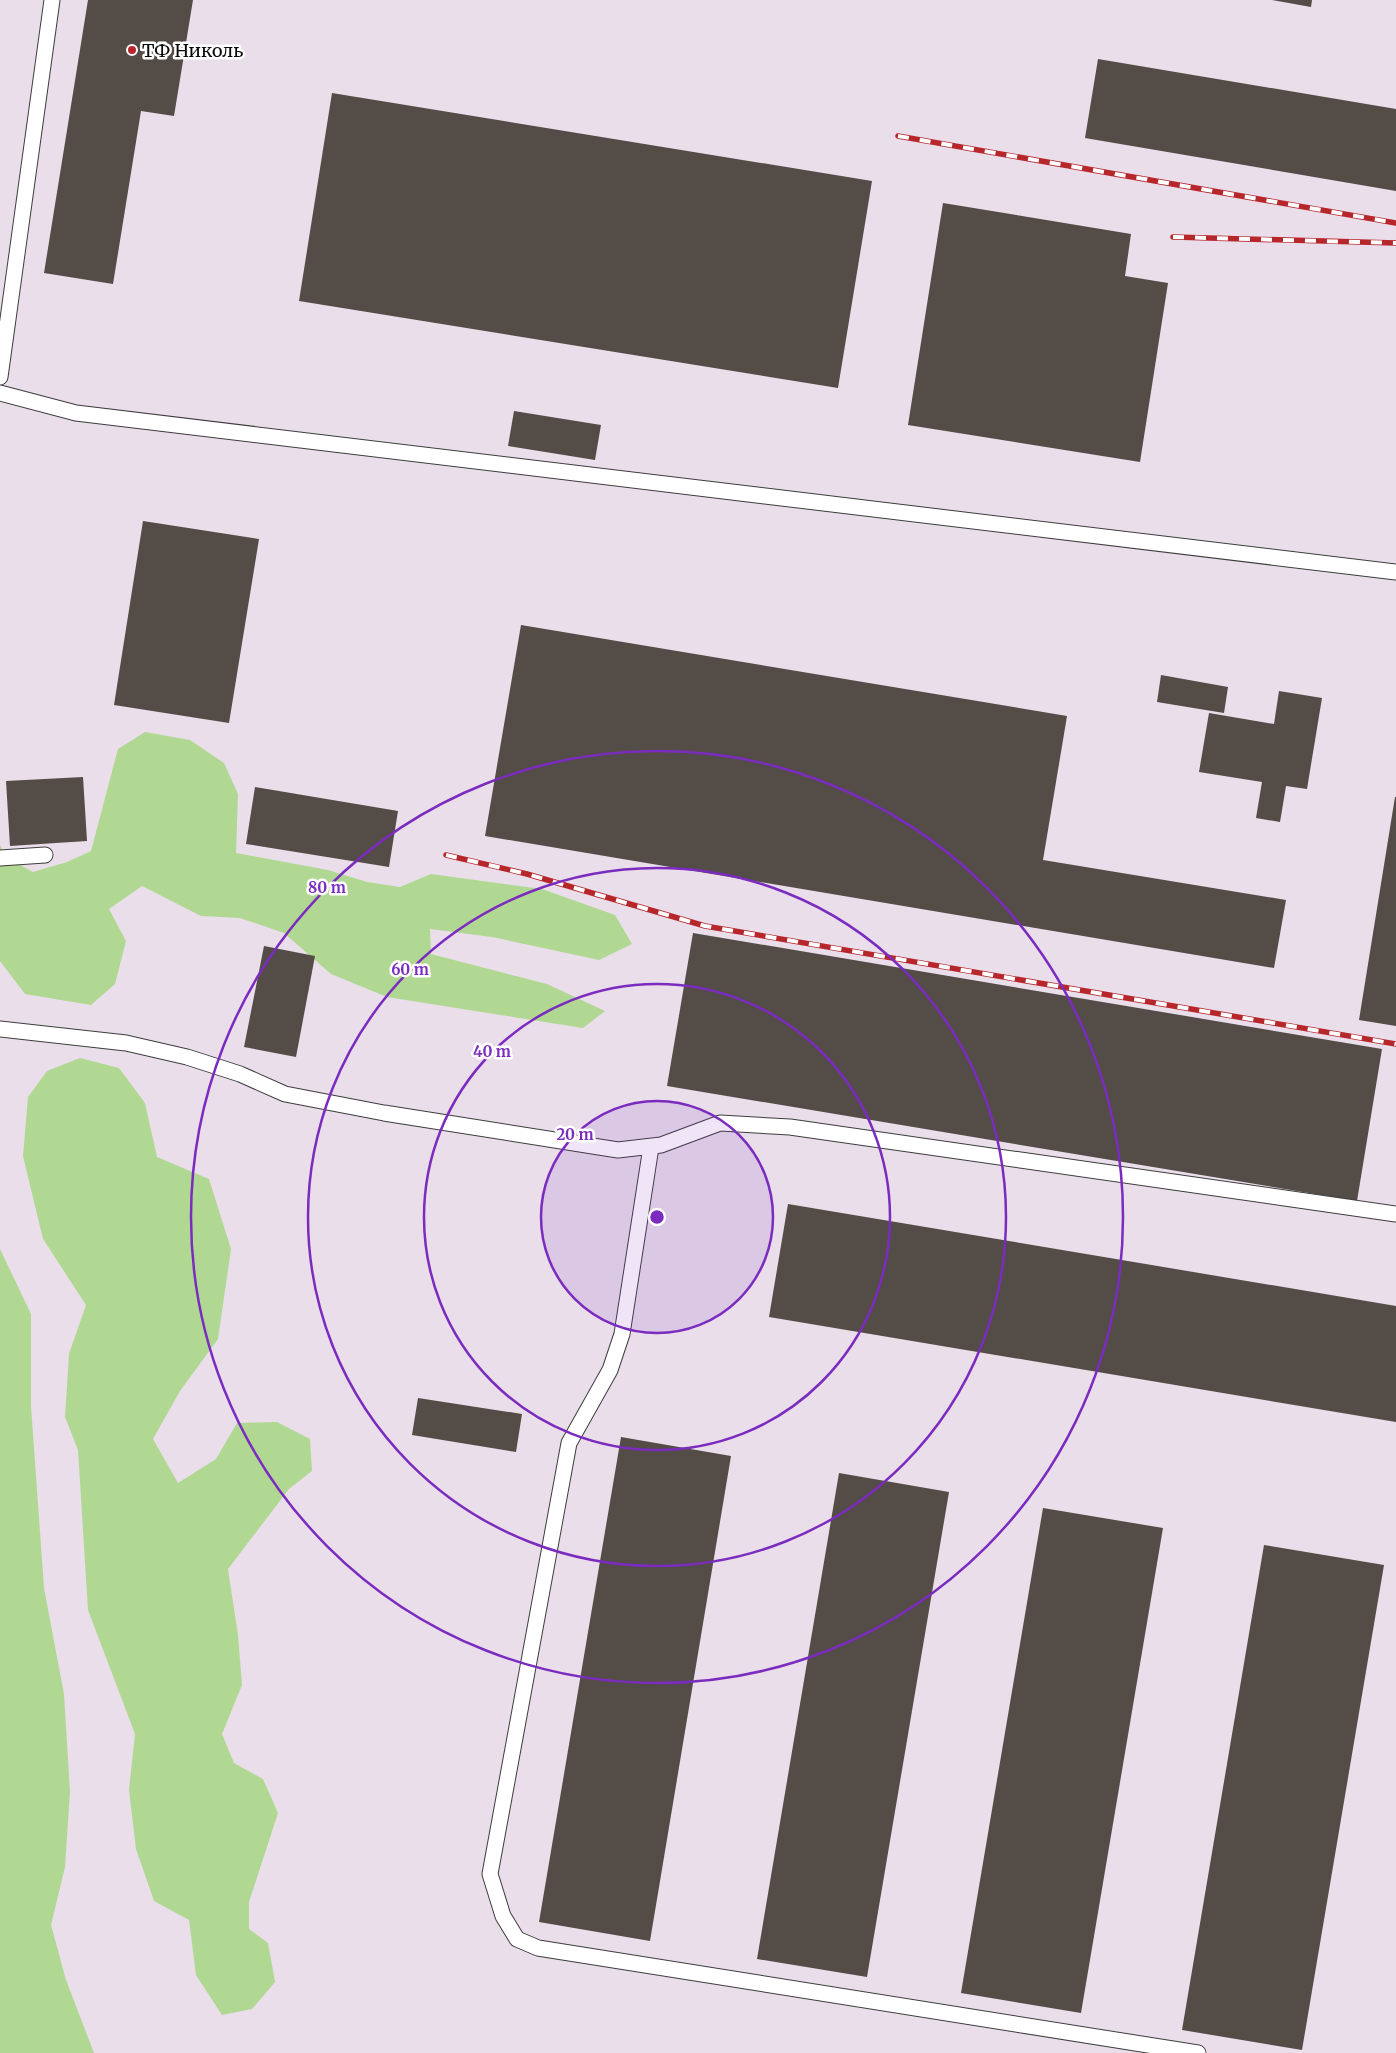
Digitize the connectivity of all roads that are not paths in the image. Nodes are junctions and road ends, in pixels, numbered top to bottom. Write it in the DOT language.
graph roads {
  1 [pos="52,0"];
  2 [pos="0,377"];
  3 [pos="0,393"];
  4 [pos="1396,572"];
  5 [pos="46,855"];
  6 [pos="0,858"];
  7 [pos="0,1029"];
  8 [pos="651,1147"];
  9 [pos="1396,1214"];
  10 [pos="1198,2053"];
  1 -- 2 [label="lane"];
  3 -- 4 [label="lane"];
  5 -- 6 [label="lane"];
  7 -- 8 [label="lane"];
  8 -- 9 [label="lane"];
  8 -- 10 [label="lane"];
}
